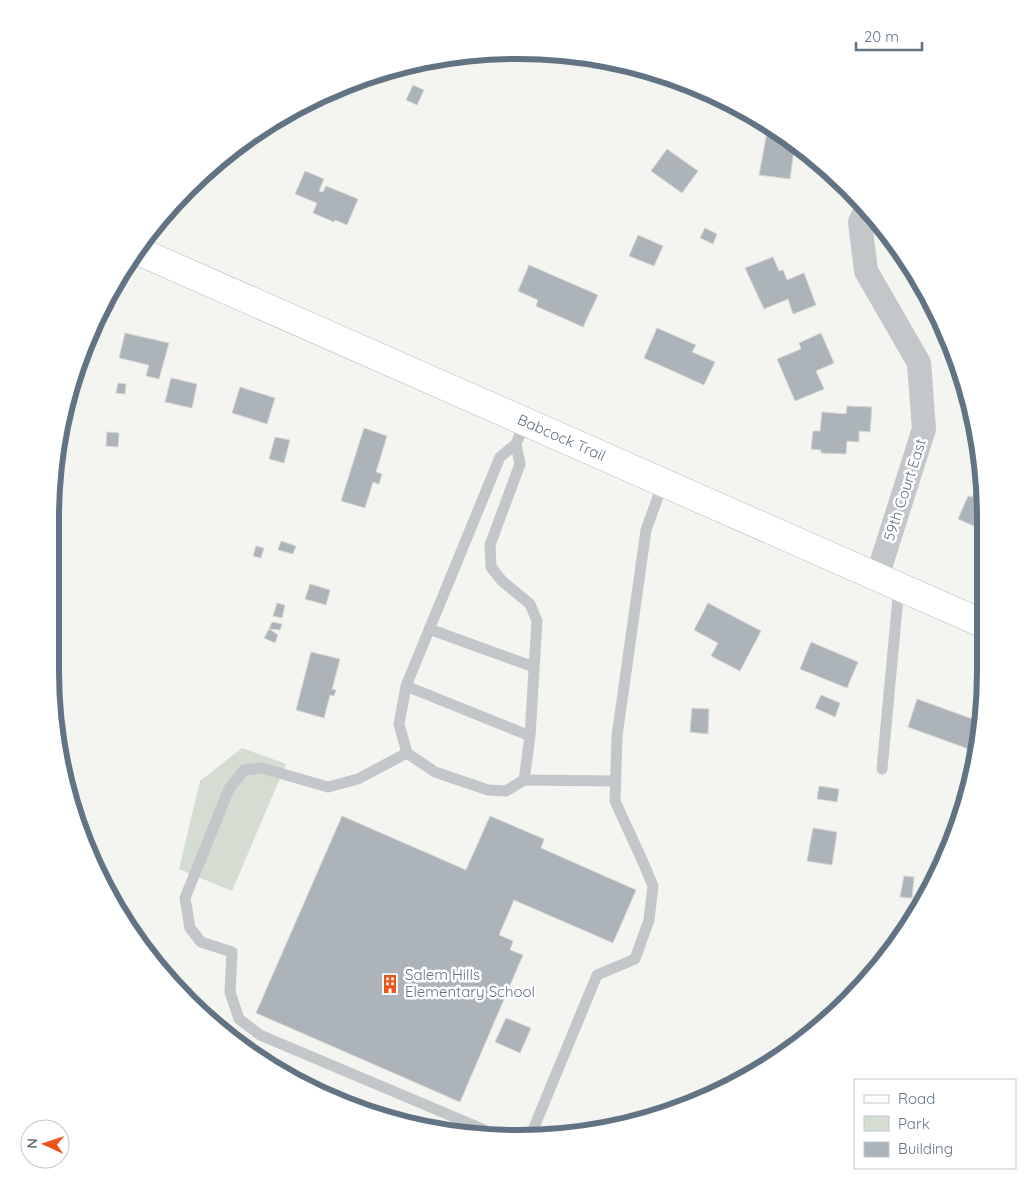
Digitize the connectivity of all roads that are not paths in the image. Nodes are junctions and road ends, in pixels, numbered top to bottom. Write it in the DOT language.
graph roads {
  1 [pos="863,215"];
  2 [pos="143,253"];
  3 [pos="521,433"];
  4 [pos="663,483"];
  5 [pos="888,582"];
  6 [pos="977,621"];
  7 [pos="429,629"];
  8 [pos="534,667"];
  9 [pos="406,686"];
  10 [pos="530,736"];
  11 [pos="407,753"];
  12 [pos="882,769"];
  13 [pos="524,780"];
  14 [pos="615,781"];
  15 [pos="481,1128"];
  16 [pos="533,1129"];
  1 -- 5 [label="street, 59th Court East"];
  2 -- 3 [label="street, Babcock Trail"];
  3 -- 4 [label="street, Babcock Trail"];
  3 -- 7 [label="lane"];
  3 -- 8 [label="lane"];
  4 -- 5 [label="street, Babcock Trail"];
  4 -- 14 [label="lane"];
  5 -- 6 [label="street, Babcock Trail"];
  5 -- 12 [label="lane"];
  7 -- 8 [label="lane"];
  7 -- 9 [label="lane"];
  8 -- 10 [label="lane"];
  9 -- 10 [label="lane"];
  9 -- 11 [label="lane"];
  10 -- 13 [label="lane"];
  11 -- 13 [label="lane"];
  11 -- 15 [label="lane"];
  13 -- 14 [label="lane"];
  14 -- 16 [label="lane"];
}
